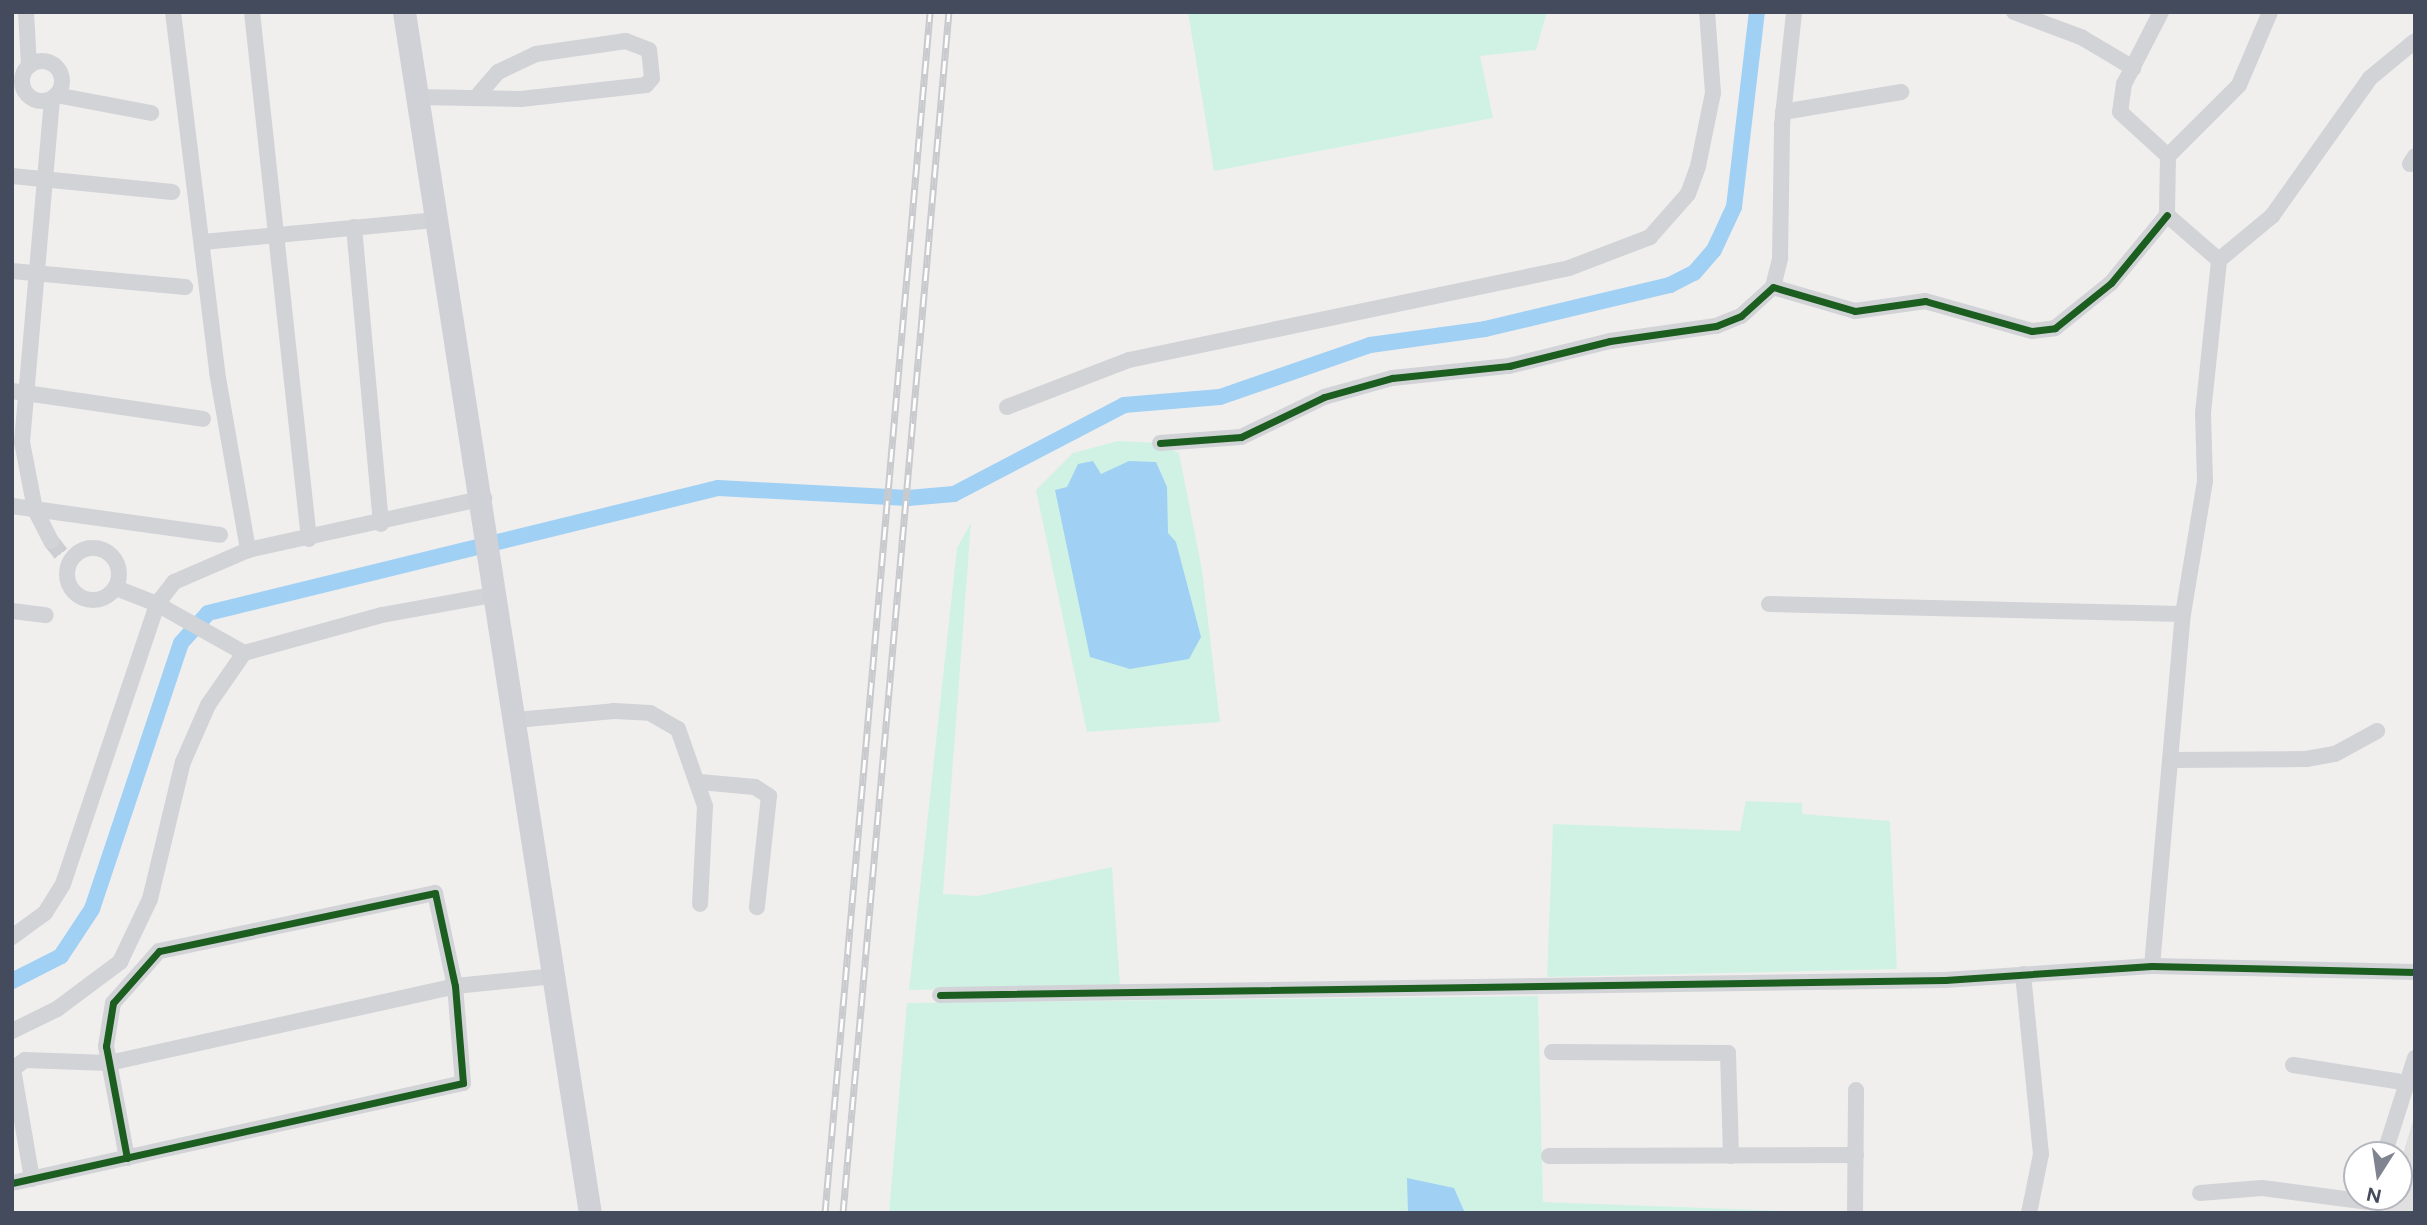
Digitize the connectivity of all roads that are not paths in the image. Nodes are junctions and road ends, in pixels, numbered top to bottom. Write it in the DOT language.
graph roads {
  1 [pos="26,12"];
  2 [pos="173,12"];
  3 [pos="252,12"];
  4 [pos="404,12"];
  5 [pos="1707,12"];
  6 [pos="1794,12"];
  7 [pos="2014,12"];
  8 [pos="2161,12"];
  9 [pos="2270,12"];
  10 [pos="2414,48"];
  11 [pos="29,66"];
  12 [pos="2133,68"];
  13 [pos="1901,92"];
  14 [pos="480,93"];
  15 [pos="19,94"];
  16 [pos="54,97"];
  17 [pos="417,97"];
  18 [pos="1783,112"];
  19 [pos="151,113"];
  20 [pos="2168,156"];
  21 [pos="12,176"];
  22 [pos="46,179"];
  23 [pos="172,192"];
  24 [pos="2167,215"];
  25 [pos="437,220"];
  26 [pos="354,227"];
  27 [pos="277,233"];
  28 [pos="204,242"];
  29 [pos="2219,260"];
  30 [pos="12,271"];
  31 [pos="36,274"];
  32 [pos="185,287"];
  33 [pos="1773,287"];
  34 [pos="20,392"];
  35 [pos="1007,407"];
  36 [pos="203,419"];
  37 [pos="1160,443"];
  38 [pos="12,506"];
  39 [pos="485,506"];
  40 [pos="35,509"];
  41 [pos="381,524"];
  42 [pos="220,535"];
  43 [pos="309,539"];
  44 [pos="51,541"];
  45 [pos="248,550"];
  46 [pos="116,589"];
  47 [pos="497,591"];
  48 [pos="157,604"];
  49 [pos="1769,604"];
  50 [pos="12,611"];
  51 [pos="2183,614"];
  52 [pos="46,615"];
  53 [pos="244,653"];
  54 [pos="516,720"];
  55 [pos="2377,731"];
  56 [pos="2170,760"];
  57 [pos="700,782"];
  58 [pos="700,904"];
  59 [pos="757,907"];
  60 [pos="12,937"];
  61 [pos="2152,966"];
  62 [pos="2414,973"];
  63 [pos="2023,974"];
  64 [pos="555,976"];
  65 [pos="455,986"];
  66 [pos="940,995"];
  67 [pos="12,1031"];
  68 [pos="1552,1052"];
  69 [pos="2415,1058"];
  70 [pos="109,1063"];
  71 [pos="2293,1065"];
  72 [pos="2408,1083"];
  73 [pos="1856,1090"];
  74 [pos="2389,1141"];
  75 [pos="1856,1155"];
  76 [pos="1731,1156"];
  77 [pos="1549,1157"];
  78 [pos="127,1158"];
  79 [pos="32,1179"];
  80 [pos="12,1183"];
  81 [pos="2200,1193"];
  82 [pos="2343,1200"];
  83 [pos="588,1212"];
  84 [pos="1855,1213"];
  85 [pos="2029,1213"];
  1 -- 11 [label="street"];
  2 -- 28 [label="street"];
  3 -- 27 [label="street"];
  4 -- 17 [label="main road"];
  5 -- 35 [label="street"];
  6 -- 18 [label="street"];
  7 -- 12 [label="street"];
  8 -- 12 [label="street"];
  9 -- 20 [label="street"];
  10 -- 29 [label="street"];
  11 -- 15 [label="street"];
  11 -- 16 [label="street"];
  12 -- 20 [label="street"];
  13 -- 18 [label="street"];
  14 -- 14 [label="street"];
  14 -- 17 [label="street"];
  15 -- 16 [label="street"];
  16 -- 19 [label="street"];
  16 -- 22 [label="street"];
  17 -- 25 [label="main road"];
  18 -- 33 [label="street"];
  20 -- 24 [label="street"];
  21 -- 22 [label="street"];
  22 -- 23 [label="street"];
  22 -- 31 [label="street"];
  24 -- 29 [label="street"];
  24 -- 33 [label="street"];
  25 -- 26 [label="street"];
  25 -- 39 [label="main road"];
  26 -- 27 [label="street"];
  26 -- 41 [label="street"];
  27 -- 28 [label="street"];
  27 -- 43 [label="street"];
  28 -- 45 [label="street"];
  29 -- 51 [label="street"];
  30 -- 31 [label="street"];
  31 -- 32 [label="street"];
  31 -- 34 [label="street"];
  33 -- 37 [label="street"];
  34 -- 36 [label="street"];
  34 -- 40 [label="street"];
  38 -- 40 [label="street"];
  39 -- 41 [label="street"];
  39 -- 47 [label="main road"];
  40 -- 42 [label="street"];
  40 -- 44 [label="street"];
  41 -- 43 [label="street"];
  43 -- 45 [label="street"];
  45 -- 48 [label="street"];
  46 -- 46 [label="street"];
  46 -- 48 [label="street"];
  47 -- 53 [label="street"];
  47 -- 54 [label="main road"];
  48 -- 53 [label="street"];
  48 -- 60 [label="street"];
  49 -- 51 [label="street"];
  50 -- 52 [label="street"];
  51 -- 56 [label="street"];
  53 -- 67 [label="street"];
  54 -- 57 [label="street"];
  54 -- 64 [label="main road"];
  55 -- 56 [label="street"];
  56 -- 61 [label="street"];
  57 -- 58 [label="street"];
  57 -- 59 [label="street"];
  61 -- 62 [label="street"];
  61 -- 63 [label="street"];
  63 -- 66 [label="street"];
  63 -- 85 [label="street"];
  64 -- 65 [label="street"];
  64 -- 83 [label="main road"];
  65 -- 70 [label="street"];
  65 -- 70 [label="street"];
  65 -- 78 [label="street"];
  68 -- 76 [label="street"];
  69 -- 72 [label="street"];
  70 -- 78 [label="street"];
  70 -- 79 [label="street"];
  71 -- 72 [label="street"];
  72 -- 74 [label="street"];
  73 -- 75 [label="street"];
  75 -- 76 [label="street"];
  75 -- 84 [label="street"];
  76 -- 77 [label="street"];
  78 -- 79 [label="street"];
  79 -- 80 [label="street"];
  81 -- 82 [label="street"];
}
